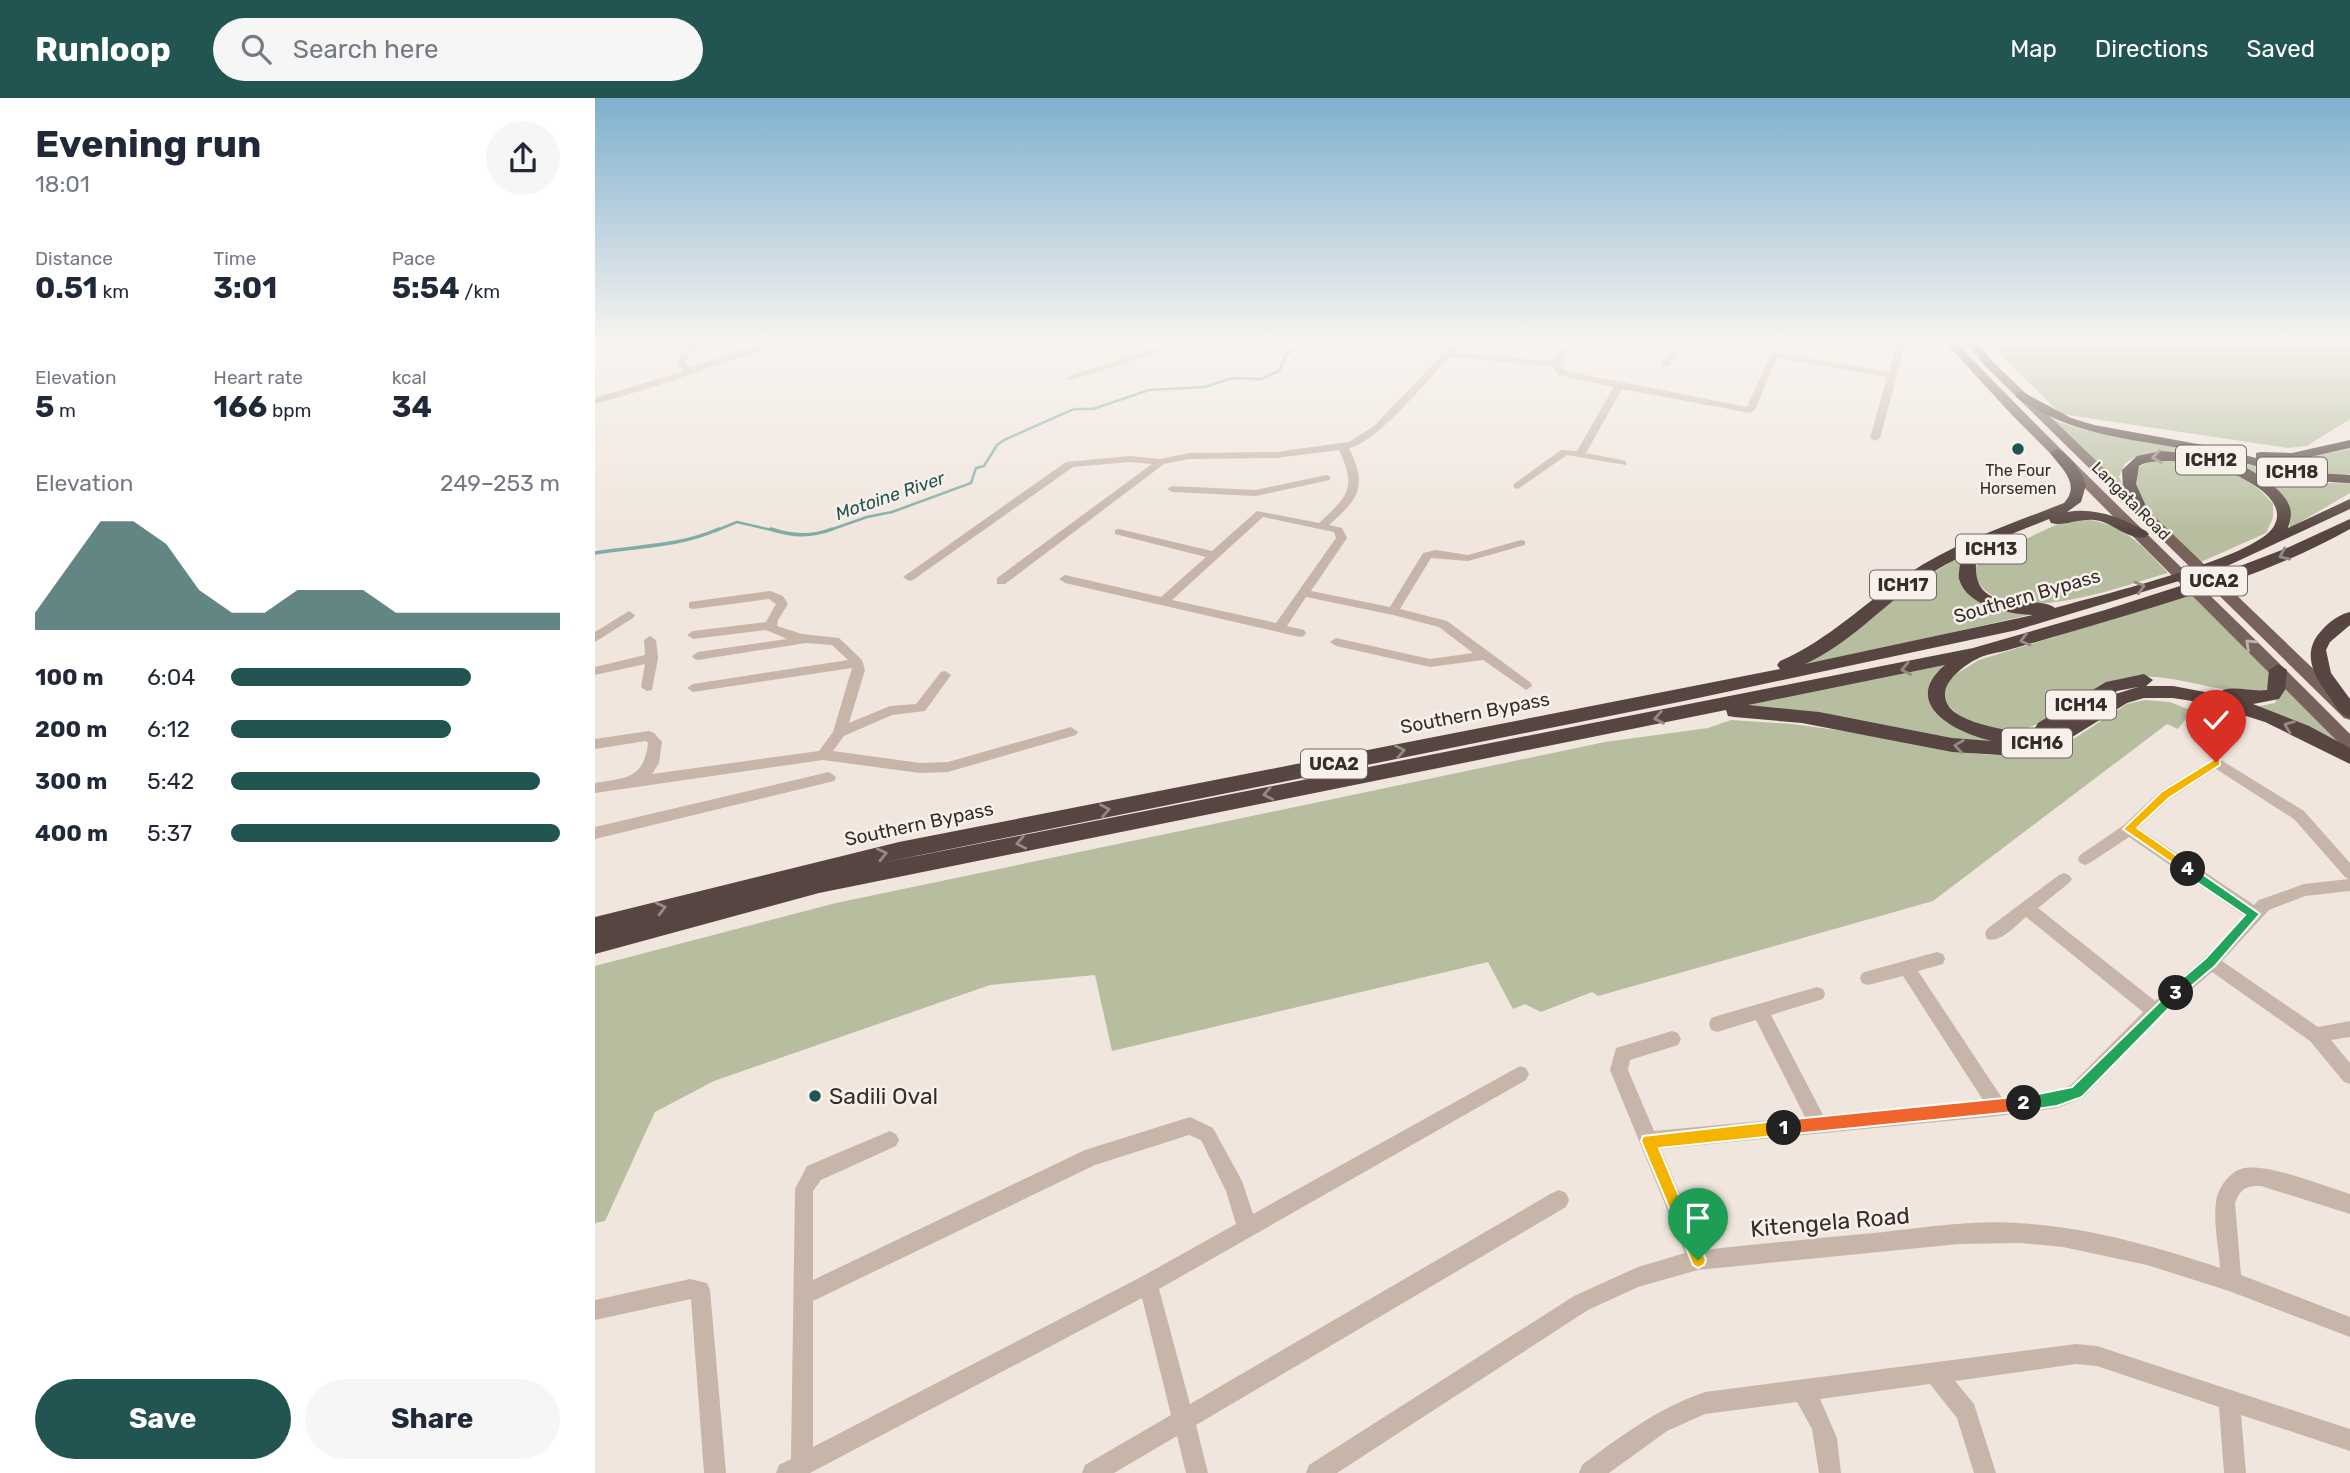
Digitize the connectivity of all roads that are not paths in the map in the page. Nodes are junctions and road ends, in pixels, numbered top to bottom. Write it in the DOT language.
graph roads {
  1 [pos="1400,404"];
  2 [pos="1609,404"];
  3 [pos="1718,404"];
  4 [pos="1753,404"];
  5 [pos="1884,404"];
  6 [pos="2010,404"];
  7 [pos="2030,404"];
  8 [pos="2035,404"];
  9 [pos="1875,438"];
  10 [pos="2350,444"];
  11 [pos="1344,449"];
  12 [pos="2218,452"];
  13 [pos="2057,453"];
  14 [pos="1581,454"];
  15 [pos="2236,456"];
  16 [pos="2190,457"];
  17 [pos="1161,462"];
  18 [pos="1622,463"];
  19 [pos="1326,478"];
  20 [pos="2350,479"];
  21 [pos="1518,486"];
  22 [pos="1173,489"];
  23 [pos="1256,493"];
  24 [pos="2350,503"];
  25 [pos="1261,513"];
  26 [pos="2143,515"];
  27 [pos="2350,523"];
  28 [pos="1322,526"];
  29 [pos="1119,532"];
  30 [pos="2141,534"];
  31 [pos="1521,543"];
  32 [pos="2264,545"];
  33 [pos="1213,555"];
  34 [pos="909,577"];
  35 [pos="1065,579"];
  36 [pos="1001,581"];
  37 [pos="1303,593"];
  38 [pos="1163,602"];
  39 [pos="693,605"];
  40 [pos="2074,606"];
  41 [pos="1393,611"];
  42 [pos="629,615"];
  43 [pos="2350,617"];
  44 [pos="772,625"];
  45 [pos="1279,628"];
  46 [pos="1300,633"];
  47 [pos="693,635"];
  48 [pos="595,638"];
  49 [pos="650,640"];
  50 [pos="810,640"];
  51 [pos="1336,642"];
  52 [pos="1973,654"];
  53 [pos="698,656"];
  54 [pos="1487,656"];
  55 [pos="652,658"];
  56 [pos="858,663"];
  57 [pos="2279,670"];
  58 [pos="595,671"];
  59 [pos="945,675"];
  60 [pos="1526,686"];
  61 [pos="647,687"];
  62 [pos="693,688"];
  63 [pos="1684,695"];
  64 [pos="1701,710"];
  65 [pos="2350,713"];
  66 [pos="1071,732"];
  67 [pos="839,733"];
  68 [pos="595,744"];
  69 [pos="2350,744"];
  70 [pos="823,755"];
  71 [pos="2350,757"];
  72 [pos="829,776"];
  73 [pos="627,783"];
  74 [pos="595,788"];
  75 [pos="2129,829"];
  76 [pos="595,833"];
  77 [pos="2085,859"];
  78 [pos="2350,873"];
  79 [pos="2064,878"];
  80 [pos="2350,885"];
  81 [pos="2026,908"];
  82 [pos="2254,914"];
  83 [pos="595,926"];
  84 [pos="1993,934"];
  85 [pos="595,944"];
  86 [pos="1937,959"];
  87 [pos="2211,962"];
  88 [pos="1906,967"];
  89 [pos="1868,978"];
  90 [pos="1817,994"];
  91 [pos="1760,1011"];
  92 [pos="2155,1011"];
  93 [pos="1717,1024"];
  94 [pos="2350,1029"];
  95 [pos="2316,1035"];
  96 [pos="1672,1039"];
  97 [pos="1520,1074"];
  98 [pos="2350,1076"];
  99 [pos="1998,1107"];
  100 [pos="1818,1124"];
  101 [pos="890,1140"];
  102 [pos="1648,1141"];
  103 [pos="1559,1200"];
  104 [pos="2350,1204"];
  105 [pos="1247,1228"];
  106 [pos="1698,1260"];
  107 [pos="2231,1281"];
  108 [pos="1148,1284"];
  109 [pos="803,1295"];
  110 [pos="595,1310"];
  111 [pos="2350,1326"];
  112 [pos="1935,1373"];
  113 [pos="1802,1389"];
  114 [pos="2229,1399"];
  115 [pos="1182,1422"];
  116 [pos="2350,1440"];
  117 [pos="794,1468"];
  118 [pos="715,1473"];
  119 [pos="1093,1473"];
  120 [pos="1197,1473"];
  121 [pos="1317,1473"];
  122 [pos="1590,1473"];
  123 [pos="1829,1473"];
  124 [pos="1985,1473"];
  125 [pos="2235,1473"];
  1 -- 11 [label="street"];
  2 -- 14 [label="street"];
  3 -- 4 [label="street"];
  5 -- 9 [label="street"];
  6 -- 13 [label="main road, Langata Road"];
  7 -- 26 [label="main road, Langata Road"];
  8 -- 12 [label="highway, ICH18"];
  10 -- 15 [label="highway"];
  11 -- 17 [label="street"];
  11 -- 28 [label="street"];
  12 -- 15 [label="highway, ICH18"];
  12 -- 16 [label="highway"];
  13 -- 30 [label="main road, Langata Road"];
  13 -- 63 [label="highway, ICH17"];
  14 -- 18 [label="street"];
  14 -- 21 [label="street"];
  15 -- 20 [label="highway, ICH18"];
  16 -- 26 [label="highway, ICH12, one-way"];
  16 -- 32 [label="highway, ICH12"];
  17 -- 34 [label="street"];
  17 -- 36 [label="street"];
  19 -- 23 [label="street"];
  22 -- 23 [label="street"];
  23 -- 25 [label="street"];
  24 -- 32 [label="highway, Southern Bypass / UCA2"];
  25 -- 28 [label="street"];
  25 -- 33 [label="street"];
  26 -- 65 [label="main road, Langata Road"];
  27 -- 52 [label="highway, Southern Bypass / UCA2, one-way"];
  28 -- 37 [label="street"];
  29 -- 33 [label="street"];
  30 -- 40 [label="highway, ICH13"];
  57 -- 30 [label="main road, Langata Road, one-way"];
  31 -- 41 [label="street"];
  40 -- 32 [label="highway, Southern Bypass / UCA2, one-way"];
  33 -- 38 [label="street"];
  35 -- 38 [label="street"];
  37 -- 41 [label="street"];
  37 -- 45 [label="street"];
  38 -- 45 [label="street"];
  39 -- 44 [label="street"];
  40 -- 63 [label="highway, Southern Bypass / UCA2"];
  41 -- 54 [label="street"];
  42 -- 48 [label="street"];
  43 -- 65 [label="highway"];
  44 -- 47 [label="street"];
  44 -- 50 [label="street"];
  45 -- 46 [label="street"];
  49 -- 55 [label="street"];
  50 -- 53 [label="street"];
  50 -- 56 [label="street"];
  51 -- 54 [label="street"];
  52 -- 57 [label="highway, ICH14"];
  52 -- 64 [label="highway, Southern Bypass / UCA2, one-way"];
  54 -- 60 [label="street"];
  55 -- 58 [label="street"];
  55 -- 61 [label="street"];
  56 -- 62 [label="street"];
  56 -- 67 [label="street"];
  57 -- 69 [label="main road, Langata Road"];
  59 -- 67 [label="street"];
  83 -- 63 [label="highway, Southern Bypass / UCA2, one-way"];
  71 -- 64 [label="highway, ICH16, one-way"];
  64 -- 85 [label="highway, Southern Bypass / UCA2, one-way"];
  66 -- 70 [label="street"];
  67 -- 70 [label="street"];
  68 -- 73 [label="street"];
  70 -- 73 [label="street"];
  72 -- 76 [label="street"];
  73 -- 74 [label="street"];
  75 -- 77 [label="street"];
  75 -- 78 [label="street"];
  75 -- 82 [label="street"];
  79 -- 81 [label="street"];
  80 -- 82 [label="street"];
  81 -- 84 [label="street"];
  81 -- 92 [label="street"];
  82 -- 87 [label="street"];
  86 -- 88 [label="street"];
  87 -- 92 [label="street"];
  87 -- 95 [label="street"];
  88 -- 89 [label="street"];
  88 -- 99 [label="street"];
  90 -- 91 [label="street"];
  91 -- 93 [label="street"];
  91 -- 100 [label="street"];
  92 -- 99 [label="street"];
  94 -- 95 [label="street"];
  95 -- 98 [label="street"];
  96 -- 102 [label="street"];
  97 -- 105 [label="street"];
  99 -- 100 [label="street"];
  100 -- 102 [label="street"];
  101 -- 109 [label="street"];
  102 -- 106 [label="street"];
  103 -- 115 [label="street"];
  104 -- 107 [label="street"];
  105 -- 108 [label="street"];
  105 -- 109 [label="street"];
  106 -- 107 [label="street, Kitengela Road"];
  106 -- 121 [label="street, Kitengela Road"];
  107 -- 111 [label="street, Kitengela Road"];
  108 -- 115 [label="street"];
  108 -- 117 [label="street"];
  109 -- 117 [label="street"];
  110 -- 118 [label="street"];
  112 -- 113 [label="street"];
  112 -- 114 [label="street"];
  112 -- 124 [label="street"];
  113 -- 122 [label="street"];
  113 -- 123 [label="street"];
  114 -- 116 [label="street"];
  114 -- 125 [label="street"];
  115 -- 119 [label="street"];
  115 -- 120 [label="street"];
}
